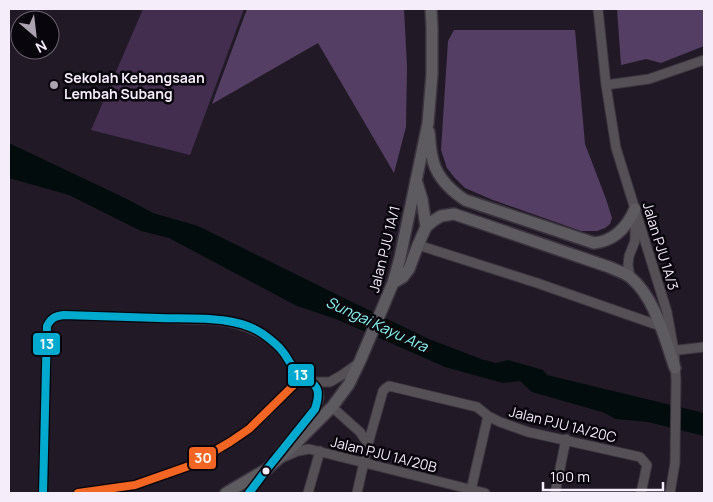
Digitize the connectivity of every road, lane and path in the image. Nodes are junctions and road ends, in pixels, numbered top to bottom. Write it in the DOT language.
graph roads {
  1 [pos="431,9"];
  2 [pos="598,9"];
  3 [pos="704,60"];
  4 [pos="606,86"];
  5 [pos="428,124"];
  6 [pos="416,178"];
  7 [pos="635,209"];
  8 [pos="426,227"];
  9 [pos="418,245"];
  10 [pos="630,276"];
  11 [pos="392,285"];
  12 [pos="660,326"];
  13 [pos="704,347"];
  14 [pos="672,351"];
  15 [pos="360,361"];
  16 [pos="676,374"];
  17 [pos="303,376"];
  18 [pos="312,382"];
  19 [pos="332,407"];
  20 [pos="488,416"];
  21 [pos="566,439"];
  22 [pos="368,444"];
  23 [pos="320,451"];
  24 [pos="278,460"];
  25 [pos="365,463"];
  26 [pos="267,469"];
  27 [pos="471,490"];
  28 [pos="43,493"];
  29 [pos="78,493"];
  30 [pos="226,493"];
  31 [pos="249,493"];
  32 [pos="308,493"];
  33 [pos="357,493"];
  34 [pos="485,493"];
  35 [pos="555,493"];
  36 [pos="641,493"];
  37 [pos="670,493"];
  1 -- 5 [label="main road, Jalan PJU 1A/1"];
  2 -- 4 [label="street, Jalan PJU 1A/3"];
  3 -- 4 [label="street"];
  4 -- 7 [label="street, Jalan PJU 1A/3"];
  5 -- 6 [label="main road, Jalan PJU 1A/1"];
  5 -- 7 [label="main road"];
  6 -- 8 [label="main road"];
  6 -- 11 [label="main road, Jalan PJU 1A/1"];
  7 -- 10 [label="street"];
  7 -- 14 [label="street, Jalan PJU 1A/3"];
  8 -- 9 [label="main road"];
  8 -- 10 [label="main road"];
  9 -- 11 [label="main road"];
  9 -- 12 [label="street"];
  10 -- 12 [label="main road"];
  11 -- 15 [label="main road, Jalan PJU 1A/1"];
  12 -- 14 [label="main road"];
  13 -- 14 [label="street"];
  14 -- 16 [label="main road"];
  15 -- 18 [label="street"];
  15 -- 19 [label="main road, Jalan PJU 1A/1"];
  16 -- 37 [label="street"];
  17 -- 18 [label="street"];
  17 -- 28 [label="street"];
  17 -- 29 [label="street"];
  18 -- 26 [label="street"];
  19 -- 22 [label="street"];
  19 -- 24 [label="main road, Jalan PJU 1A/1"];
  20 -- 21 [label="street, Jalan PJU 1A/20C"];
  20 -- 22 [label="street, Jalan PJU 1A/20C"];
  20 -- 27 [label="street"];
  21 -- 35 [label="street"];
  21 -- 36 [label="street, Jalan PJU 1A/20C"];
  22 -- 25 [label="street"];
  23 -- 24 [label="street, Jalan PJU 1A/20B"];
  23 -- 25 [label="street, Jalan PJU 1A/20B"];
  23 -- 32 [label="street"];
  24 -- 26 [label="main road, Jalan PJU 1A/1"];
  25 -- 27 [label="street, Jalan PJU 1A/20B"];
  25 -- 33 [label="street"];
  26 -- 30 [label="main road, Jalan PJU 1A/1"];
  26 -- 31 [label="street"];
  27 -- 34 [label="street, Jalan PJU 1A/20B"];
}
